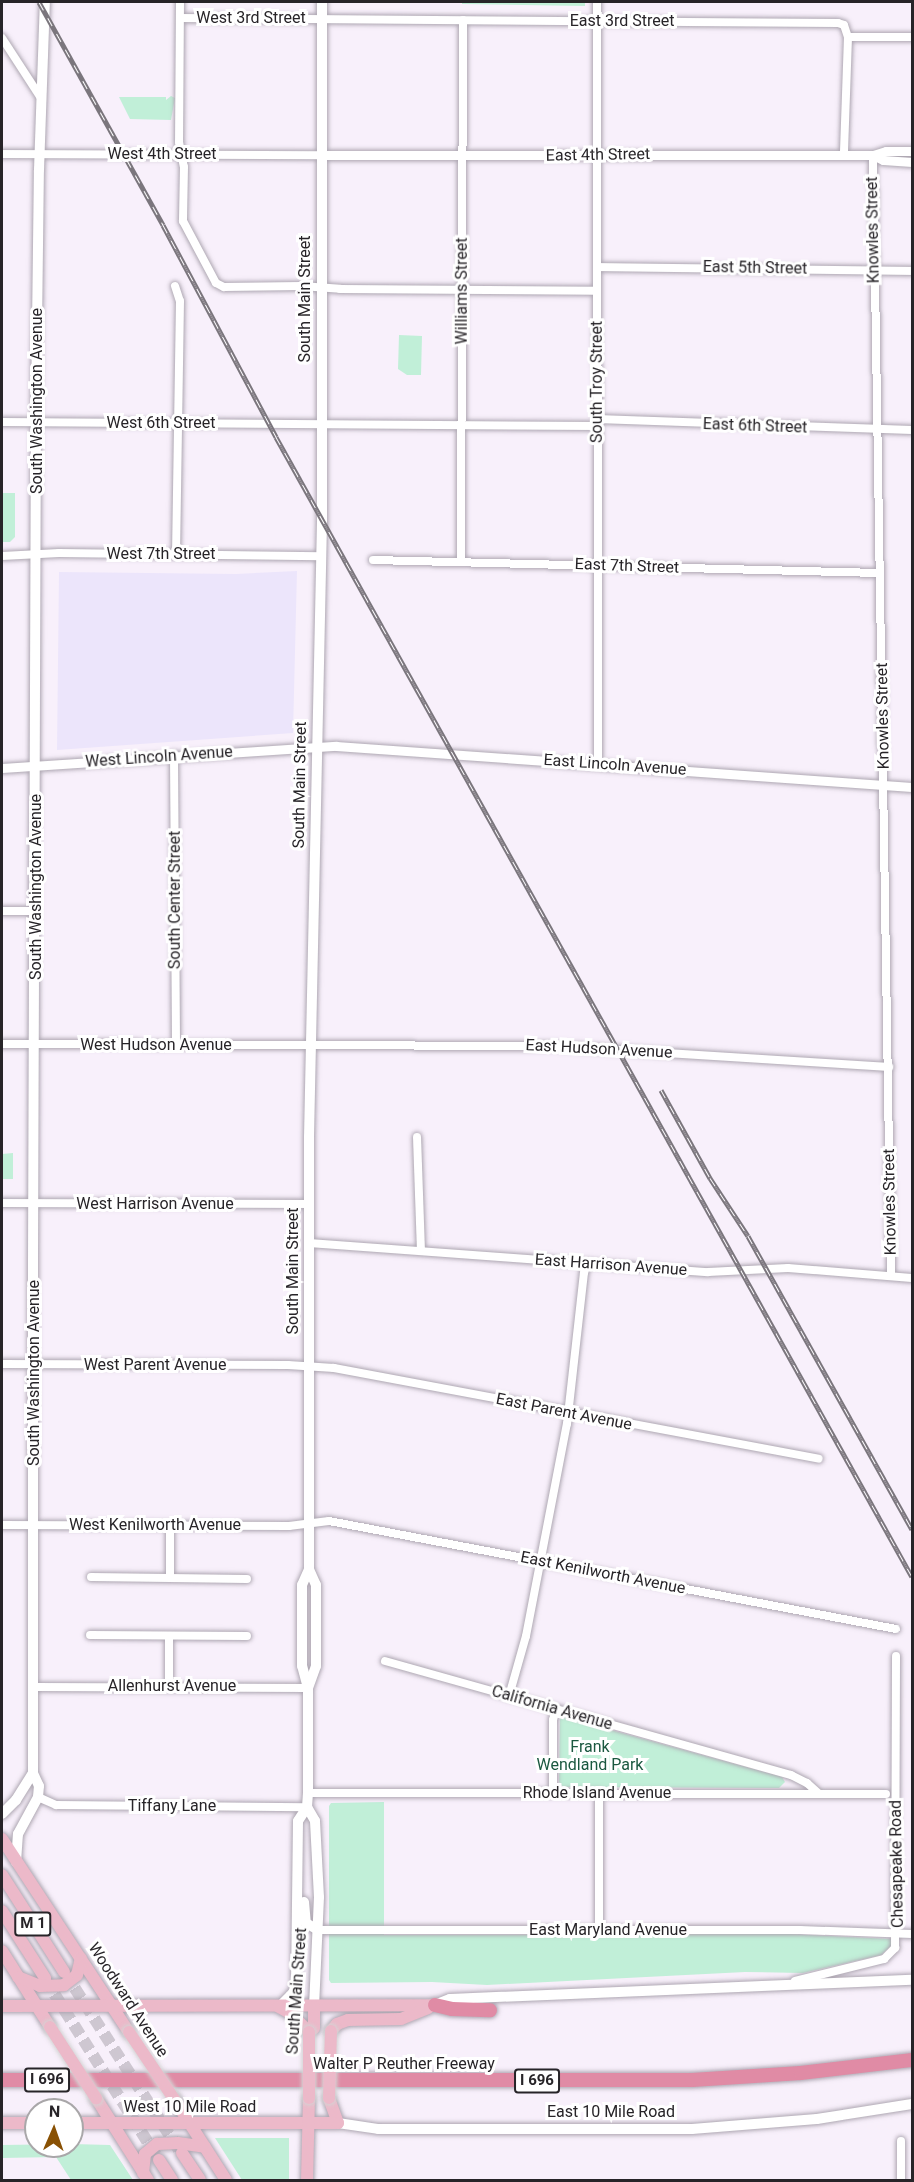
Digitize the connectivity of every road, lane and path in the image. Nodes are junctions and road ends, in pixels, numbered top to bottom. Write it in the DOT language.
graph roads {
  1 [pos="45,2"];
  2 [pos="180,2"];
  3 [pos="322,2"];
  4 [pos="597,2"];
  5 [pos="180,18"];
  6 [pos="322,19"];
  7 [pos="463,20"];
  8 [pos="598,20"];
  9 [pos="848,37"];
  10 [pos="912,37"];
  11 [pos="2,38"];
  12 [pos="41,98"];
  13 [pos="912,151"];
  14 [pos="2,154"];
  15 [pos="39,154"];
  16 [pos="182,154"];
  17 [pos="844,154"];
  18 [pos="322,155"];
  19 [pos="463,155"];
  20 [pos="597,155"];
  21 [pos="873,156"];
  22 [pos="912,162"];
  23 [pos="597,267"];
  24 [pos="874,270"];
  25 [pos="912,271"];
  26 [pos="175,286"];
  27 [pos="321,288"];
  28 [pos="462,290"];
  29 [pos="597,291"];
  30 [pos="2,422"];
  31 [pos="36,422"];
  32 [pos="178,423"];
  33 [pos="597,423"];
  34 [pos="321,424"];
  35 [pos="462,425"];
  36 [pos="877,430"];
  37 [pos="912,430"];
  38 [pos="176,554"];
  39 [pos="36,555"];
  40 [pos="2,556"];
  41 [pos="321,556"];
  42 [pos="374,560"];
  43 [pos="461,562"];
  44 [pos="598,565"];
  45 [pos="880,573"];
  46 [pos="317,746"];
  47 [pos="174,755"];
  48 [pos="598,763"];
  49 [pos="36,766"];
  50 [pos="2,768"];
  51 [pos="884,785"];
  52 [pos="912,787"];
  53 [pos="2,911"];
  54 [pos="35,911"];
  55 [pos="2,1044"];
  56 [pos="35,1044"];
  57 [pos="310,1044"];
  58 [pos="176,1045"];
  59 [pos="889,1067"];
  60 [pos="417,1137"];
  61 [pos="2,1203"];
  62 [pos="34,1203"];
  63 [pos="309,1204"];
  64 [pos="309,1244"];
  65 [pos="421,1250"];
  66 [pos="587,1263"];
  67 [pos="891,1276"];
  68 [pos="912,1278"];
  69 [pos="34,1364"];
  70 [pos="2,1365"];
  71 [pos="309,1366"];
  72 [pos="569,1413"];
  73 [pos="819,1459"];
  74 [pos="309,1524"];
  75 [pos="2,1525"];
  76 [pos="34,1525"];
  77 [pos="170,1526"];
  78 [pos="540,1562"];
  79 [pos="91,1577"];
  80 [pos="170,1578"];
  81 [pos="248,1579"];
  82 [pos="896,1629"];
  83 [pos="90,1635"];
  84 [pos="169,1636"];
  85 [pos="248,1636"];
  86 [pos="896,1656"];
  87 [pos="385,1662"];
  88 [pos="169,1686"];
  89 [pos="35,1687"];
  90 [pos="308,1688"];
  91 [pos="509,1696"];
  92 [pos="556,1709"];
  93 [pos="33,1773"];
  94 [pos="308,1793"];
  95 [pos="554,1793"];
  96 [pos="599,1793"];
  97 [pos="818,1793"];
  98 [pos="886,1794"];
  99 [pos="38,1797"];
  100 [pos="307,1807"];
  101 [pos="2,1814"];
  102 [pos="2,1839"];
  103 [pos="297,1859"];
  104 [pos="16,1862"];
  105 [pos="2,1875"];
  106 [pos="2,1911"];
  107 [pos="318,1930"];
  108 [pos="599,1930"];
  109 [pos="897,1933"];
  110 [pos="912,1934"];
  111 [pos="2,1952"];
  112 [pos="81,1958"];
  113 [pos="64,1972"];
  114 [pos="17,1977"];
  115 [pos="45,1978"];
  116 [pos="912,1980"];
  117 [pos="779,1986"];
  118 [pos="435,2005"];
  119 [pos="36,2006"];
  120 [pos="2,2007"];
  121 [pos="112,2007"];
  122 [pos="279,2007"];
  123 [pos="314,2007"];
  124 [pos="490,2010"];
  125 [pos="309,2032"];
  126 [pos="912,2060"];
  127 [pos="2,2080"];
  128 [pos="912,2104"];
  129 [pos="2,2123"];
  130 [pos="24,2123"];
  131 [pos="84,2123"];
  132 [pos="111,2123"];
  133 [pos="189,2123"];
  134 [pos="308,2124"];
  135 [pos="338,2124"];
  136 [pos="901,2141"];
  137 [pos="205,2147"];
  138 [pos="182,2153"];
  139 [pos="159,2160"];
  140 [pos="146,2177"];
  141 [pos="172,2181"];
  142 [pos="200,2181"];
  143 [pos="226,2181"];
  144 [pos="307,2181"];
  145 [pos="901,2181"];
  1 -- 12 [label="main road, South Washington Avenue"];
  2 -- 5 [label="street"];
  3 -- 6 [label="main road, South Main Street"];
  4 -- 8 [label="street, South Troy Street"];
  5 -- 6 [label="street, West 3rd Street"];
  5 -- 16 [label="street"];
  6 -- 7 [label="street, East 3rd Street"];
  6 -- 18 [label="main road, South Main Street"];
  7 -- 8 [label="street, East 3rd Street"];
  7 -- 19 [label="street, Williams Street"];
  8 -- 9 [label="street, East 3rd Street"];
  8 -- 20 [label="street, South Troy Street"];
  9 -- 10 [label="street"];
  9 -- 17 [label="street"];
  11 -- 12 [label="street"];
  12 -- 15 [label="main road, South Washington Avenue"];
  13 -- 21 [label="street, East 4th Street"];
  14 -- 15 [label="street, West 4th Street"];
  15 -- 16 [label="street, West 4th Street"];
  15 -- 31 [label="main road, South Washington Avenue"];
  16 -- 18 [label="street, West 4th Street"];
  16 -- 27 [label="street"];
  17 -- 20 [label="street, East 4th Street"];
  17 -- 21 [label="street, East 4th Street"];
  18 -- 19 [label="street, East 4th Street"];
  18 -- 27 [label="main road, South Main Street"];
  19 -- 20 [label="street, East 4th Street"];
  19 -- 28 [label="street, Williams Street"];
  20 -- 23 [label="street, South Troy Street"];
  21 -- 22 [label="street, East 4th Street"];
  21 -- 24 [label="street, Knowles Street"];
  23 -- 24 [label="street, East 5th Street"];
  23 -- 29 [label="street, South Troy Street"];
  24 -- 25 [label="street, East 5th Street"];
  24 -- 36 [label="street, Knowles Street"];
  26 -- 32 [label="street"];
  27 -- 28 [label="street"];
  27 -- 34 [label="main road, South Main Street"];
  28 -- 29 [label="street"];
  28 -- 35 [label="street, Williams Street"];
  29 -- 33 [label="street, South Troy Street"];
  30 -- 31 [label="street, West 6th Street"];
  31 -- 32 [label="street, West 6th Street"];
  31 -- 39 [label="main road, South Washington Avenue"];
  32 -- 34 [label="street, West 6th Street"];
  32 -- 38 [label="street"];
  33 -- 35 [label="street, East 6th Street"];
  33 -- 36 [label="street, East 6th Street"];
  33 -- 44 [label="street, South Troy Street"];
  34 -- 35 [label="street, East 6th Street"];
  34 -- 41 [label="main road, South Main Street"];
  35 -- 43 [label="street, Williams Street"];
  36 -- 37 [label="street, East 6th Street"];
  36 -- 45 [label="street, Knowles Street"];
  38 -- 39 [label="street, West 7th Street"];
  38 -- 41 [label="street, West 7th Street"];
  39 -- 40 [label="street, West 7th Street"];
  39 -- 49 [label="main road, South Washington Avenue"];
  41 -- 46 [label="main road, South Main Street"];
  42 -- 43 [label="street, East 7th Street"];
  43 -- 44 [label="street, East 7th Street"];
  44 -- 45 [label="street, East 7th Street"];
  44 -- 48 [label="street, South Troy Street"];
  45 -- 51 [label="street, Knowles Street"];
  46 -- 47 [label="street, West Lincoln Avenue"];
  46 -- 48 [label="street, East Lincoln Avenue"];
  46 -- 57 [label="main road, South Main Street"];
  47 -- 49 [label="street, West Lincoln Avenue"];
  47 -- 58 [label="street, South Center Street"];
  48 -- 51 [label="street, East Lincoln Avenue"];
  49 -- 50 [label="street, West Lincoln Avenue"];
  49 -- 54 [label="main road, South Washington Avenue"];
  51 -- 52 [label="street, East Lincoln Avenue"];
  51 -- 59 [label="street, Knowles Street"];
  53 -- 54 [label="street"];
  54 -- 56 [label="main road, South Washington Avenue"];
  55 -- 56 [label="street, West Hudson Avenue"];
  56 -- 58 [label="street, West Hudson Avenue"];
  56 -- 62 [label="main road, South Washington Avenue"];
  57 -- 58 [label="street, West Hudson Avenue"];
  57 -- 59 [label="street, East Hudson Avenue"];
  57 -- 63 [label="main road, South Main Street"];
  59 -- 67 [label="street, Knowles Street"];
  60 -- 65 [label="street"];
  61 -- 62 [label="street, West Harrison Avenue"];
  62 -- 63 [label="street, West Harrison Avenue"];
  62 -- 69 [label="main road, South Washington Avenue"];
  63 -- 64 [label="main road, South Main Street"];
  64 -- 65 [label="street, East Harrison Avenue"];
  64 -- 71 [label="main road, South Main Street"];
  65 -- 66 [label="street, East Harrison Avenue"];
  66 -- 67 [label="street, East Harrison Avenue"];
  66 -- 72 [label="street"];
  67 -- 68 [label="street, East Harrison Avenue"];
  69 -- 70 [label="street, West Parent Avenue"];
  69 -- 71 [label="street, West Parent Avenue"];
  69 -- 76 [label="main road, South Washington Avenue"];
  71 -- 72 [label="street, East Parent Avenue"];
  71 -- 74 [label="main road, South Main Street"];
  72 -- 73 [label="street, East Parent Avenue"];
  72 -- 78 [label="street"];
  74 -- 77 [label="street, West Kenilworth Avenue"];
  74 -- 78 [label="street, East Kenilworth Avenue"];
  74 -- 90 [label="main road, South Main Street"];
  75 -- 76 [label="street, West Kenilworth Avenue"];
  76 -- 77 [label="street, West Kenilworth Avenue"];
  76 -- 89 [label="main road, South Washington Avenue"];
  77 -- 80 [label="street"];
  78 -- 82 [label="street, East Kenilworth Avenue"];
  78 -- 91 [label="street"];
  79 -- 80 [label="street"];
  80 -- 81 [label="street"];
  83 -- 84 [label="street"];
  84 -- 85 [label="street"];
  84 -- 88 [label="street"];
  86 -- 109 [label="street, Chesapeake Road"];
  87 -- 91 [label="street, California Avenue"];
  88 -- 89 [label="street, Allenhurst Avenue"];
  88 -- 90 [label="street, Allenhurst Avenue"];
  89 -- 93 [label="main road, South Washington Avenue"];
  90 -- 94 [label="main road, South Main Street"];
  91 -- 92 [label="street, California Avenue"];
  92 -- 95 [label="street"];
  92 -- 97 [label="street, California Avenue"];
  93 -- 99 [label="main road, South Washington Avenue"];
  93 -- 101 [label="main road"];
  94 -- 95 [label="street, Rhode Island Avenue"];
  94 -- 100 [label="main road, South Main Street"];
  95 -- 96 [label="street, Rhode Island Avenue"];
  96 -- 97 [label="street, Rhode Island Avenue"];
  96 -- 108 [label="street"];
  97 -- 98 [label="street, Rhode Island Avenue"];
  99 -- 100 [label="street, Tiffany Lane"];
  99 -- 104 [label="main road"];
  100 -- 103 [label="main road, South Main Street"];
  100 -- 107 [label="main road, South Main Street"];
  102 -- 104 [label="main road, Woodward Avenue"];
  103 -- 107 [label="main road"];
  103 -- 122 [label="main road, South Main Street"];
  104 -- 112 [label="main road, Woodward Avenue"];
  105 -- 113 [label="main road, M 1"];
  106 -- 115 [label="main road, M 1"];
  107 -- 108 [label="street, East Maryland Avenue"];
  107 -- 123 [label="main road, South Main Street"];
  108 -- 109 [label="street, East Maryland Avenue"];
  109 -- 110 [label="street, East Maryland Avenue"];
  109 -- 117 [label="street, Chesapeake Road"];
  111 -- 114 [label="main road"];
  112 -- 114 [label="main road"];
  112 -- 121 [label="main road, Woodward Avenue"];
  114 -- 119 [label="main road"];
  116 -- 117 [label="main road"];
  117 -- 118 [label="main road"];
  118 -- 123 [label="main road"];
  118 -- 124 [label="highway"];
  118 -- 135 [label="main road, bridge"];
  119 -- 120 [label="main road"];
  119 -- 121 [label="main road"];
  119 -- 132 [label="main road, bridge"];
  121 -- 122 [label="main road"];
  121 -- 133 [label="main road, Woodward Avenue, bridge"];
  122 -- 123 [label="main road"];
  122 -- 125 [label="main road"];
  123 -- 125 [label="main road, South Main Street"];
  125 -- 134 [label="main road, South Main Street, bridge"];
  126 -- 127 [label="highway, Walter P Reuther Freeway / I 696"];
  128 -- 135 [label="main road, East 10 Mile Road"];
  129 -- 130 [label="main road"];
  131 -- 132 [label="main road, West 10 Mile Road"];
  132 -- 133 [label="main road, West 10 Mile Road"];
  132 -- 140 [label="main road"];
  133 -- 134 [label="main road, West 10 Mile Road"];
  133 -- 137 [label="main road, Woodward Avenue"];
  134 -- 135 [label="main road, East 10 Mile Road"];
  134 -- 144 [label="main road, South Main Street"];
  136 -- 145 [label="street"];
  137 -- 140 [label="main road"];
  137 -- 143 [label="main road, Woodward Avenue"];
  138 -- 142 [label="main road"];
  139 -- 141 [label="main road"];
}
